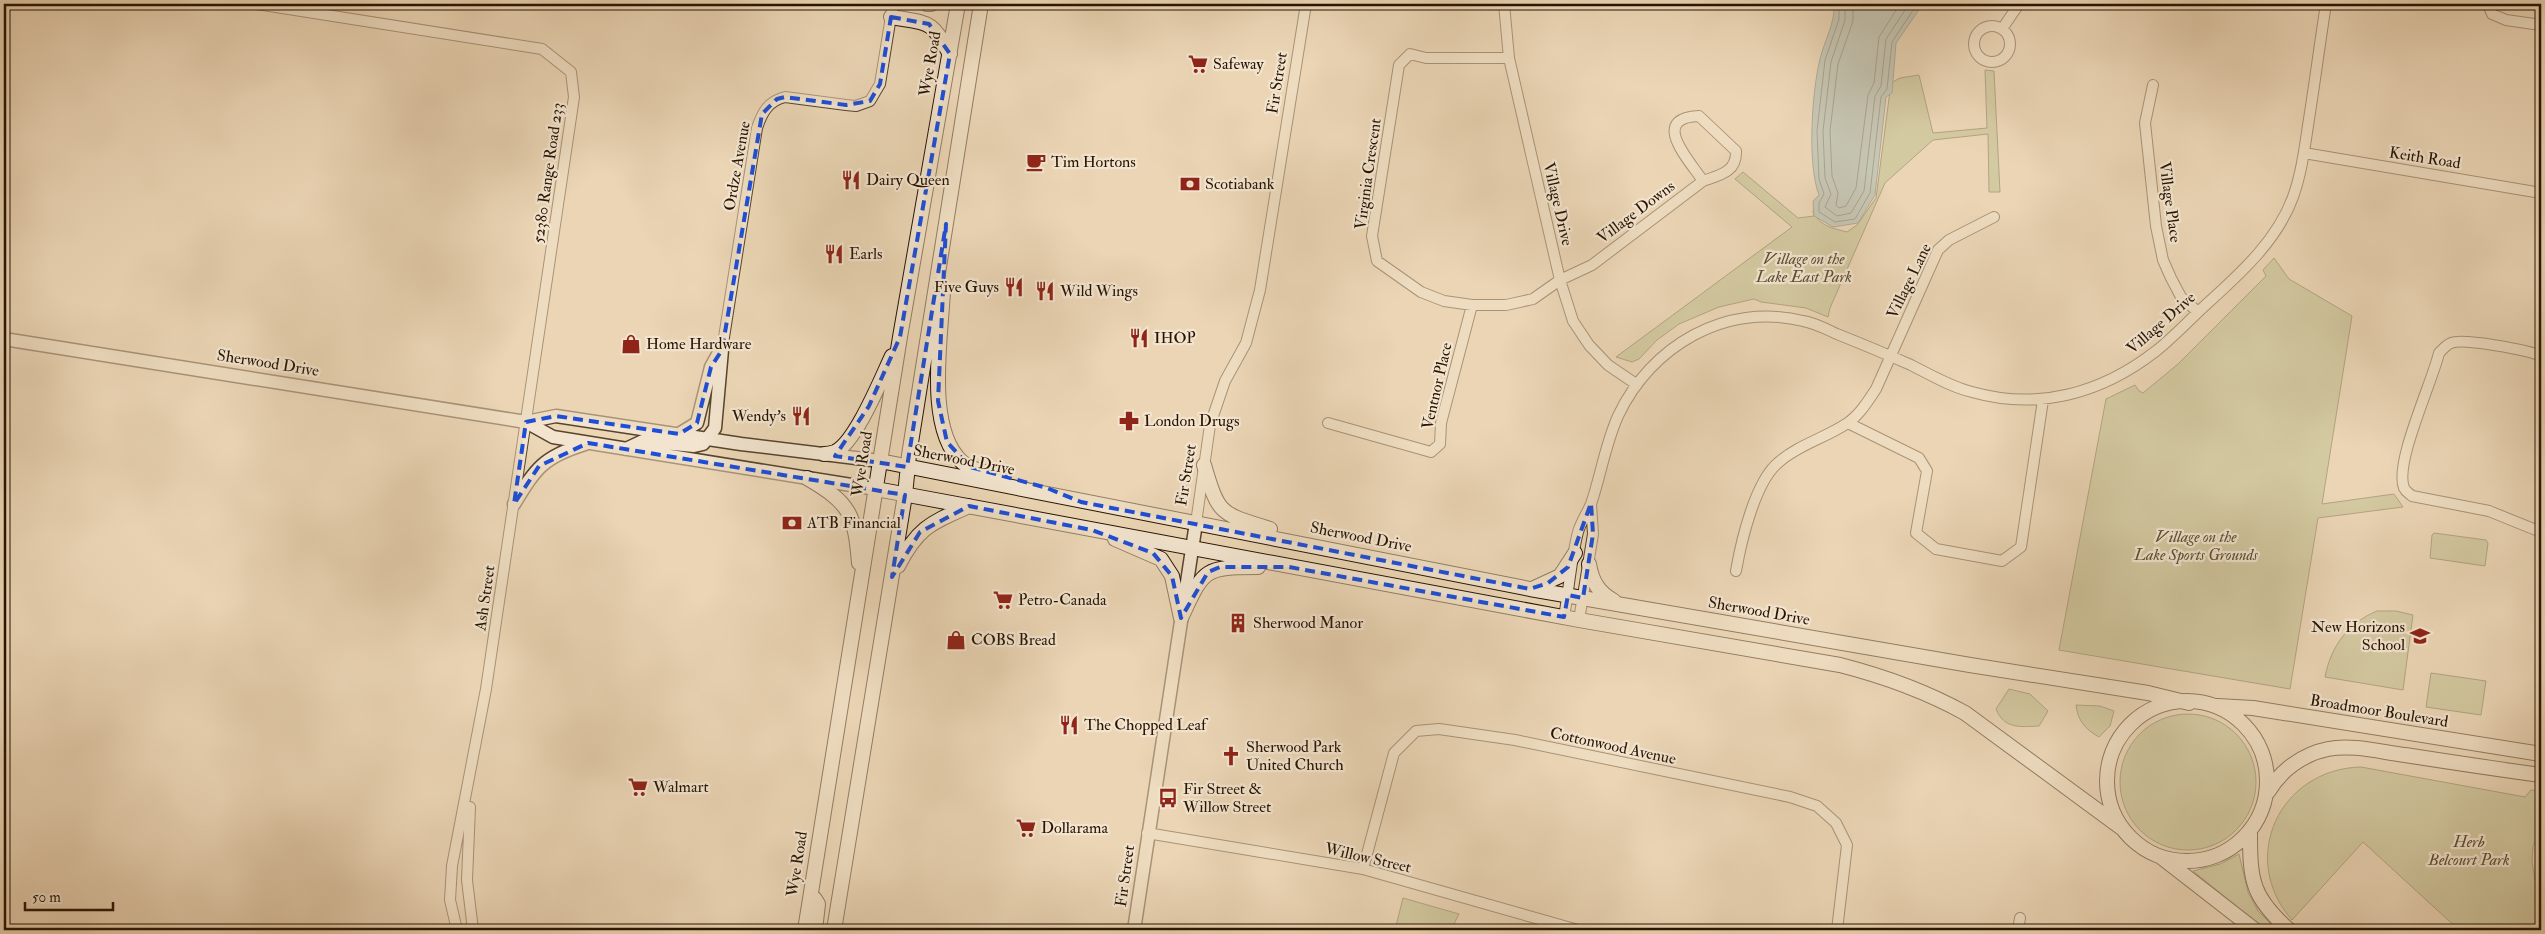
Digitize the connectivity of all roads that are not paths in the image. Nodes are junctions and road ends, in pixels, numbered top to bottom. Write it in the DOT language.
graph roads {
  1 [pos="257,4"];
  2 [pos="927,4"];
  3 [pos="931,4"];
  4 [pos="958,4"];
  5 [pos="981,4"];
  6 [pos="1306,4"];
  7 [pos="1504,4"];
  8 [pos="2019,4"];
  9 [pos="2326,4"];
  10 [pos="2488,4"];
  11 [pos="892,10"];
  12 [pos="2541,25"];
  13 [pos="2002,30"];
  14 [pos="950,54"];
  15 [pos="1509,58"];
  16 [pos="2154,85"];
  17 [pos="2304,153"];
  18 [pos="1703,181"];
  19 [pos="2541,193"];
  20 [pos="1994,217"];
  21 [pos="946,224"];
  22 [pos="1560,280"];
  23 [pos="1472,305"];
  24 [pos="2198,312"];
  25 [pos="900,337"];
  26 [pos="4,339"];
  27 [pos="722,350"];
  28 [pos="1890,356"];
  29 [pos="2541,356"];
  30 [pos="1636,384"];
  31 [pos="2043,400"];
  32 [pos="526,422"];
  33 [pos="1328,423"];
  34 [pos="1848,424"];
  35 [pos="679,434"];
  36 [pos="708,439"];
  37 [pos="588,443"];
  38 [pos="626,449"];
  39 [pos="824,454"];
  40 [pos="880,461"];
  41 [pos="1204,465"];
  42 [pos="907,466"];
  43 [pos="807,478"];
  44 [pos="876,489"];
  45 [pos="905,495"];
  46 [pos="1081,502"];
  47 [pos="1591,503"];
  48 [pos="514,504"];
  49 [pos="969,506"];
  50 [pos="1196,523"];
  51 [pos="1092,530"];
  52 [pos="2541,532"];
  53 [pos="1192,547"];
  54 [pos="1325,547"];
  55 [pos="1575,553"];
  56 [pos="1588,564"];
  57 [pos="1289,567"];
  58 [pos="1736,571"];
  59 [pos="892,577"];
  60 [pos="860,585"];
  61 [pos="1530,589"];
  62 [pos="1568,595"];
  63 [pos="1583,598"];
  64 [pos="1620,604"];
  65 [pos="1564,617"];
  66 [pos="1181,618"];
  67 [pos="1579,620"];
  68 [pos="2189,703"];
  69 [pos="2211,706"];
  70 [pos="2541,754"];
  71 [pos="2541,775"];
  72 [pos="471,778"];
  73 [pos="2268,793"];
  74 [pos="2124,829"];
  75 [pos="1147,833"];
  76 [pos="2250,833"];
  77 [pos="2160,857"];
  78 [pos="1364,870"];
  79 [pos="811,889"];
  80 [pos="2020,918"];
  81 [pos="1547,927"];
  82 [pos="457,930"];
  83 [pos="472,930"];
  84 [pos="805,930"];
  85 [pos="815,930"];
  86 [pos="834,930"];
  87 [pos="1134,930"];
  88 [pos="1578,930"];
  89 [pos="1837,930"];
  90 [pos="2018,930"];
  91 [pos="2255,930"];
  92 [pos="2289,930"];
  1 -- 32 [label="street, 52380 Range Road 233"];
  2 -- 3 [label="main road"];
  4 -- 14 [label="main road, Wye Road"];
  5 -- 21 [label="main road"];
  6 -- 41 [label="street, Fir Street"];
  7 -- 15 [label="street, Village Drive"];
  8 -- 13 [label="street"];
  9 -- 17 [label="street, Village Drive"];
  10 -- 12 [label="street"];
  11 -- 14 [label="main road"];
  11 -- 27 [label="street, Ordze Avenue"];
  14 -- 25 [label="main road, Wye Road"];
  15 -- 22 [label="street, Village Drive"];
  15 -- 23 [label="street, Virginia Crescent"];
  16 -- 24 [label="street, Village Place"];
  17 -- 19 [label="street, Keith Road"];
  17 -- 24 [label="street, Village Drive"];
  18 -- 18 [label="street, Village Downs"];
  18 -- 22 [label="street, Village Downs"];
  20 -- 28 [label="street, Village Lane"];
  21 -- 42 [label="main road"];
  21 -- 46 [label="main road"];
  22 -- 23 [label="street, Virginia Crescent"];
  22 -- 30 [label="street, Village Drive"];
  23 -- 33 [label="street, Ventnor Place"];
  24 -- 31 [label="street, Village Drive"];
  25 -- 39 [label="main road"];
  25 -- 40 [label="main road, Wye Road"];
  26 -- 32 [label="street, Sherwood Drive"];
  27 -- 35 [label="street"];
  27 -- 36 [label="street"];
  28 -- 30 [label="street, Village Drive"];
  28 -- 31 [label="street, Village Drive"];
  28 -- 34 [label="street, Village Lane"];
  29 -- 52 [label="street"];
  30 -- 47 [label="street, Village Drive"];
  31 -- 34 [label="street"];
  32 -- 35 [label="street, Sherwood Drive"];
  32 -- 37 [label="street, Sherwood Drive"];
  32 -- 48 [label="street, Ash Street"];
  34 -- 58 [label="street, Village Lane"];
  35 -- 36 [label="street, Sherwood Drive"];
  36 -- 38 [label="street"];
  36 -- 39 [label="street, Sherwood Drive"];
  37 -- 38 [label="street, Sherwood Drive"];
  37 -- 48 [label="street"];
  38 -- 43 [label="street, Sherwood Drive"];
  39 -- 40 [label="street, Sherwood Drive"];
  40 -- 42 [label="main road, Sherwood Drive"];
  40 -- 44 [label="main road, Wye Road"];
  41 -- 50 [label="street, Fir Street"];
  41 -- 54 [label="main road"];
  42 -- 45 [label="main road"];
  42 -- 46 [label="main road, Sherwood Drive"];
  43 -- 44 [label="street, Sherwood Drive"];
  43 -- 60 [label="main road"];
  44 -- 45 [label="main road, Sherwood Drive"];
  44 -- 60 [label="main road, Wye Road"];
  45 -- 49 [label="main road, Sherwood Drive"];
  45 -- 59 [label="main road"];
  46 -- 50 [label="main road, Sherwood Drive"];
  47 -- 55 [label="street, Village Drive"];
  47 -- 56 [label="street, Village Drive"];
  48 -- 72 [label="street, Ash Street"];
  49 -- 51 [label="main road, Sherwood Drive"];
  49 -- 59 [label="main road"];
  50 -- 53 [label="street, Fir Street"];
  50 -- 54 [label="main road, Sherwood Drive"];
  51 -- 53 [label="main road, Sherwood Drive"];
  51 -- 66 [label="main road"];
  53 -- 57 [label="main road, Sherwood Drive"];
  53 -- 66 [label="street, Fir Street"];
  54 -- 61 [label="main road, Sherwood Drive"];
  55 -- 61 [label="main road"];
  55 -- 62 [label="street, Village Drive"];
  56 -- 63 [label="street, Village Drive"];
  56 -- 64 [label="main road"];
  57 -- 65 [label="main road, Sherwood Drive"];
  57 -- 66 [label="main road"];
  59 -- 86 [label="main road"];
  60 -- 79 [label="main road, Wye Road"];
  61 -- 62 [label="main road, Sherwood Drive"];
  62 -- 63 [label="main road, Sherwood Drive"];
  62 -- 65 [label="street, Village Drive"];
  63 -- 64 [label="main road, Sherwood Drive"];
  63 -- 67 [label="street, Village Drive"];
  64 -- 68 [label="main road, Sherwood Drive"];
  65 -- 67 [label="main road, Sherwood Drive"];
  66 -- 75 [label="street, Fir Street"];
  67 -- 74 [label="main road, Sherwood Drive"];
  68 -- 69 [label="main road"];
  68 -- 74 [label="main road"];
  69 -- 70 [label="main road, Broadmoor Boulevard"];
  69 -- 73 [label="main road"];
  71 -- 73 [label="main road"];
  72 -- 82 [label="street, Ash Street"];
  72 -- 83 [label="street, Ash Street"];
  73 -- 76 [label="main road"];
  74 -- 77 [label="main road"];
  75 -- 78 [label="street, Willow Street"];
  75 -- 87 [label="street, Fir Street"];
  76 -- 77 [label="main road"];
  76 -- 92 [label="main road"];
  77 -- 91 [label="main road"];
  78 -- 81 [label="street, Willow Street"];
  78 -- 89 [label="street, Cottonwood Avenue"];
  79 -- 84 [label="main road, Wye Road"];
  79 -- 85 [label="main road"];
  80 -- 90 [label="street"];
  81 -- 88 [label="street, Willow Street"];
}
